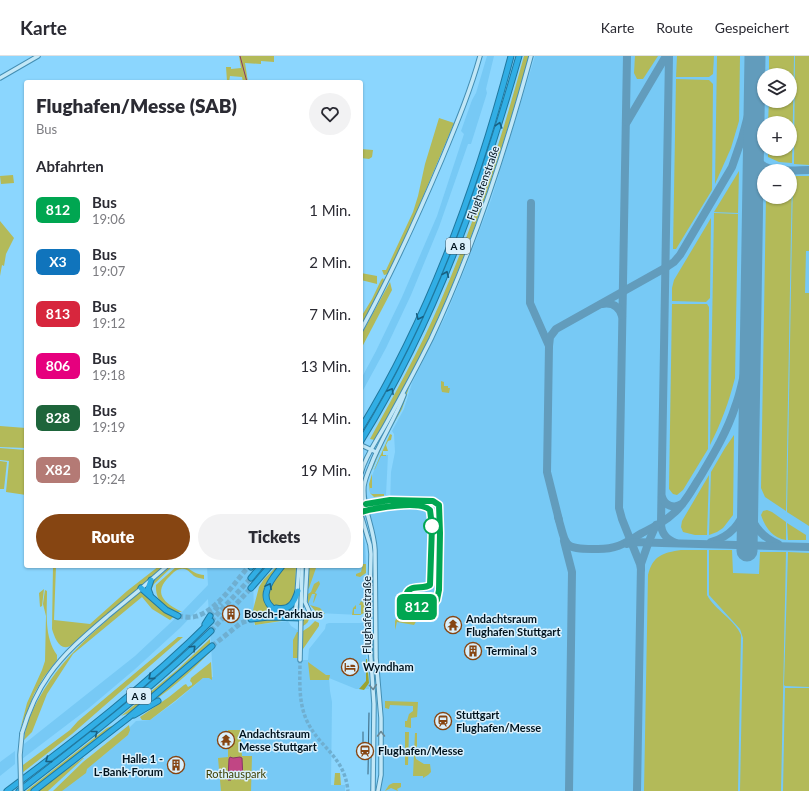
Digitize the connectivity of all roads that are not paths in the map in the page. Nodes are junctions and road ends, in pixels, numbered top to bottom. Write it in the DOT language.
graph roads {
  1 [pos="38,56"];
  2 [pos="480,56"];
  3 [pos="511,56"];
  4 [pos="519,56"];
  5 [pos="531,56"];
  6 [pos="0,78"];
  7 [pos="363,326"];
  8 [pos="411,377"];
  9 [pos="363,424"];
  10 [pos="363,438"];
  11 [pos="363,446"];
  12 [pos="371,450"];
  13 [pos="376,452"];
  14 [pos="363,468"];
  15 [pos="366,504"];
  16 [pos="363,505"];
  17 [pos="367,510"];
  18 [pos="363,511"];
  19 [pos="363,523"];
  20 [pos="165,568"];
  21 [pos="259,568"];
  22 [pos="268,568"];
  23 [pos="281,568"];
  24 [pos="302,568"];
  25 [pos="302,568"];
  26 [pos="307,568"];
  27 [pos="251,578"];
  28 [pos="151,580"];
  29 [pos="141,588"];
  30 [pos="251,588"];
  31 [pos="298,591"];
  32 [pos="151,596"];
  33 [pos="271,607"];
  34 [pos="296,608"];
  35 [pos="309,611"];
  36 [pos="292,613"];
  37 [pos="178,616"];
  38 [pos="210,618"];
  39 [pos="301,618"];
  40 [pos="251,619"];
  41 [pos="211,631"];
  42 [pos="212,646"];
  43 [pos="300,660"];
  44 [pos="158,701"];
  45 [pos="128,718"];
  46 [pos="374,758"];
  47 [pos="381,764"];
  48 [pos="7,791"];
  49 [pos="20,791"];
  50 [pos="34,791"];
  51 [pos="373,791"];
  52 [pos="378,791"];
  1 -- 6 [label="main road"];
  2 -- 7 [label="main road"];
  3 -- 9 [label="highway, A 8, one-way"];
  10 -- 4 [label="highway, A 8, one-way"];
  5 -- 8 [label="main road, Flughafenstraße"];
  8 -- 12 [label="main road, Flughafenstraße"];
  8 -- 13 [label="main road, Flughafenstraße"];
  11 -- 12 [label="main road"];
  12 -- 13 [label="main road"];
  12 -- 14 [label="main road, Flughafenstraße"];
  13 -- 15 [label="main road, Flughafenstraße"];
  15 -- 16 [label="main road"];
  15 -- 17 [label="main road, Flughafenstraße"];
  17 -- 18 [label="main road"];
  47 -- 17 [label="main road, Flughafenstraße, one-way"];
  19 -- 46 [label="main road, Flughafenstraße, one-way"];
  20 -- 28 [label="main road"];
  21 -- 27 [label="highway"];
  22 -- 30 [label="highway"];
  33 -- 23 [label="highway, one-way"];
  24 -- 39 [label="main road"];
  25 -- 31 [label="main road"];
  26 -- 35 [label="main road"];
  28 -- 29 [label="main road"];
  28 -- 32 [label="highway"];
  29 -- 32 [label="highway"];
  29 -- 49 [label="main road, bridge"];
  31 -- 33 [label="highway"];
  31 -- 34 [label="main road"];
  32 -- 37 [label="highway"];
  33 -- 36 [label="highway"];
  38 -- 48 [label="highway, A 8, one-way"];
  39 -- 40 [label="highway"];
  39 -- 43 [label="main road"];
  49 -- 41 [label="highway, A 8, one-way"];
  42 -- 45 [label="highway"];
  44 -- 45 [label="highway"];
  45 -- 50 [label="highway, A 8"];
  46 -- 47 [label="main road"];
  46 -- 51 [label="main road, Flughafenstraße"];
  47 -- 52 [label="main road, Flughafenstraße"];
}
